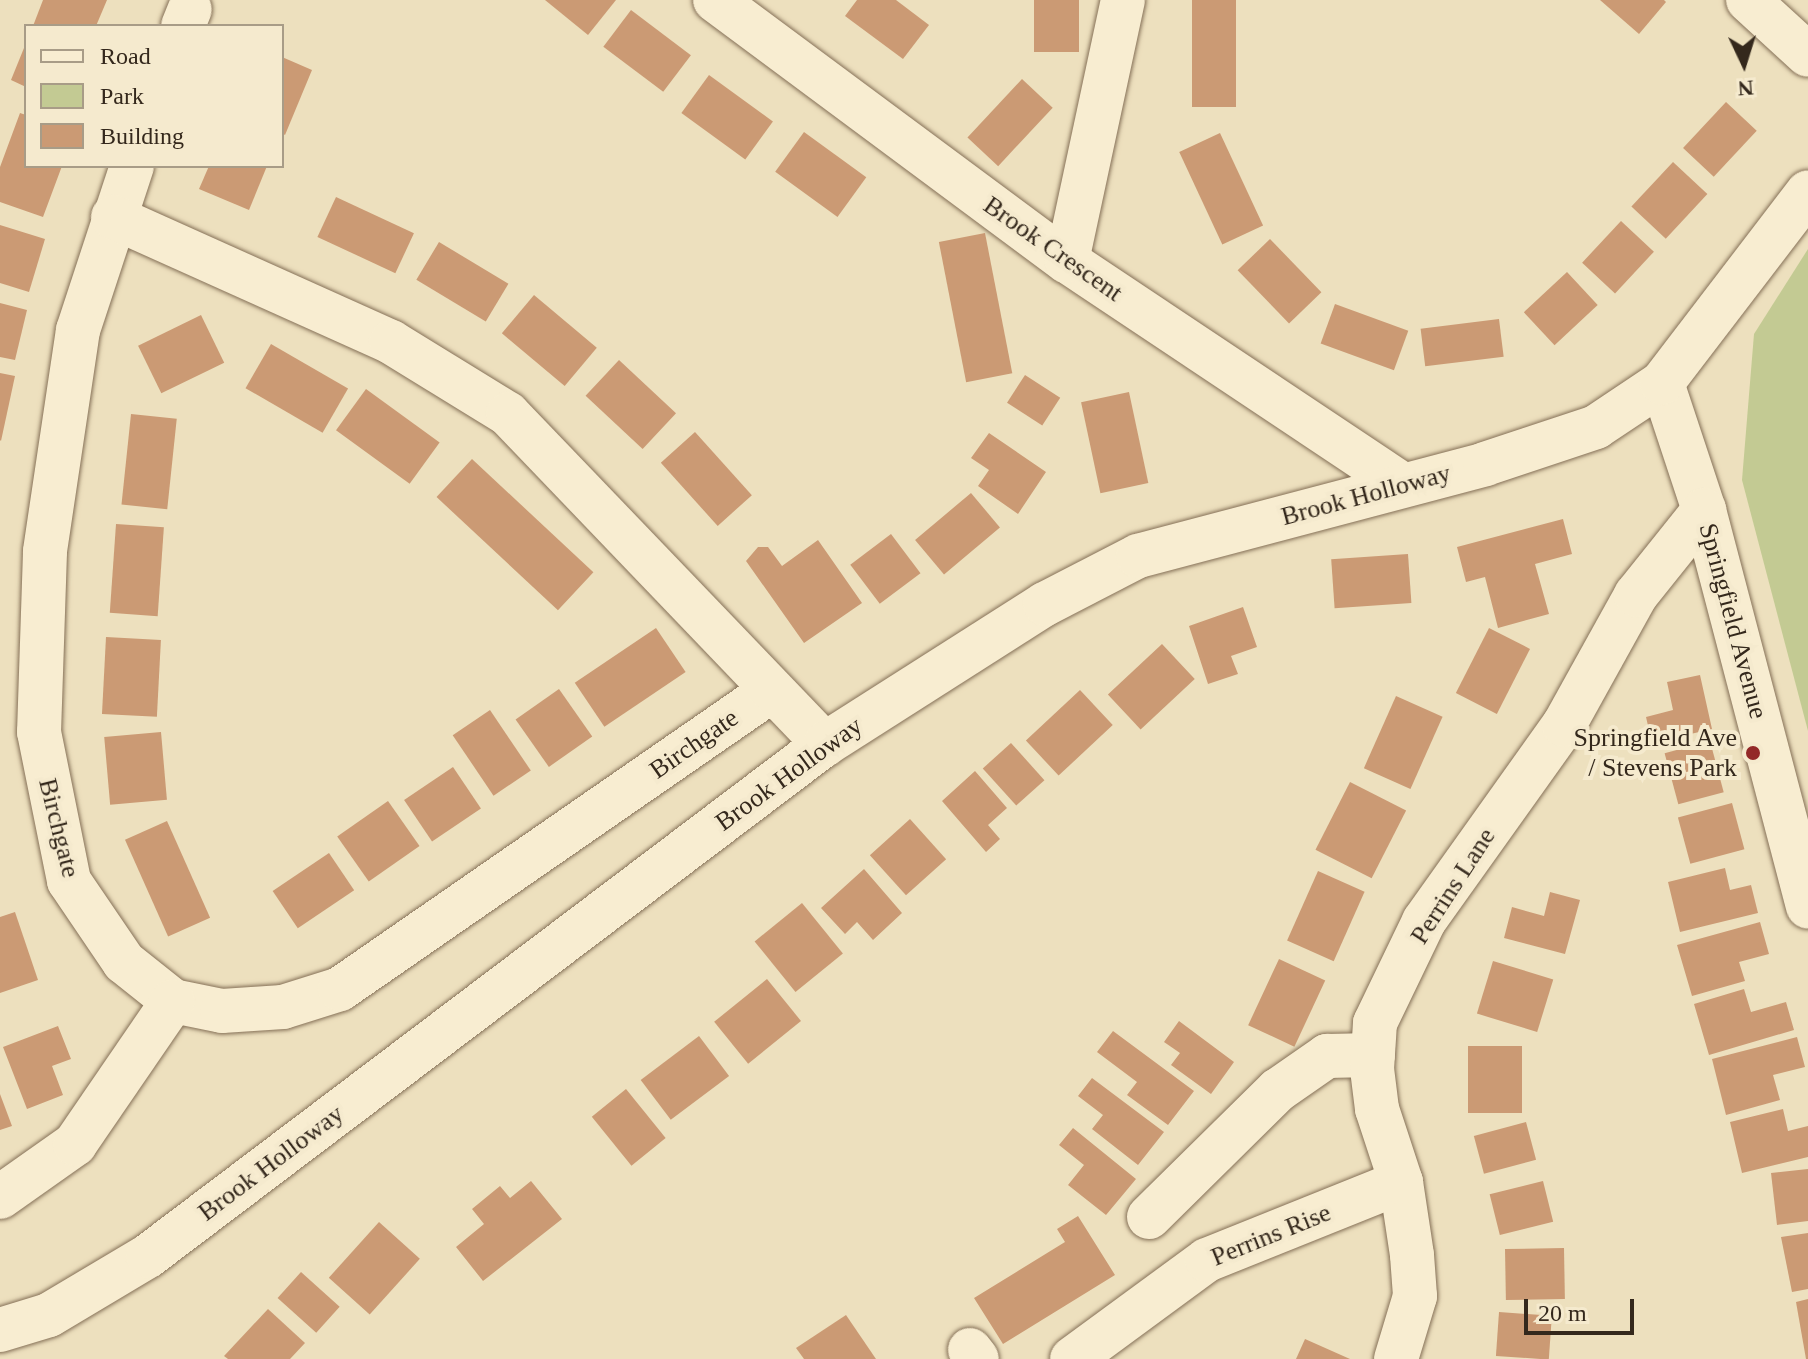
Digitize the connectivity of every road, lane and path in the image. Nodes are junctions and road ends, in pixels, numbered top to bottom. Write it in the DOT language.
graph roads {
  1 [pos="715,0"];
  2 [pos="1123,0"];
  3 [pos="1748,0"];
  4 [pos="1808,55"];
  5 [pos="131,168"];
  6 [pos="1808,192"];
  7 [pos="113,217"];
  8 [pos="1067,261"];
  9 [pos="1662,383"];
  10 [pos="1401,484"];
  11 [pos="1704,510"];
  12 [pos="771,691"];
  13 [pos="825,744"];
  14 [pos="1808,907"];
  15 [pos="173,1001"];
  16 [pos="1373,1055"];
  17 [pos="1401,1182"];
  18 [pos="0,1197"];
  19 [pos="1149,1217"];
  20 [pos="0,1330"];
  21 [pos="1072,1359"];
  22 [pos="1396,1359"];
  1 -- 8 [label="street, Brook Crescent"];
  2 -- 8 [label="street"];
  3 -- 4 [label="street"];
  5 -- 7 [label="street, Birchgate"];
  6 -- 9 [label="street, Brook Holloway"];
  7 -- 12 [label="street"];
  7 -- 15 [label="street, Birchgate"];
  8 -- 10 [label="street, Brook Crescent"];
  9 -- 10 [label="street, Brook Holloway"];
  9 -- 11 [label="street, Springfield Avenue"];
  10 -- 13 [label="street, Brook Holloway"];
  11 -- 14 [label="street, Springfield Avenue"];
  11 -- 16 [label="street, Perrins Lane"];
  12 -- 13 [label="street"];
  12 -- 15 [label="street, Birchgate"];
  13 -- 20 [label="street, Brook Holloway"];
  15 -- 18 [label="street"];
  16 -- 17 [label="street, Perrins Lane"];
  16 -- 19 [label="street"];
  17 -- 21 [label="street, Perrins Rise"];
  17 -- 22 [label="street, Perrins Lane"];
}
